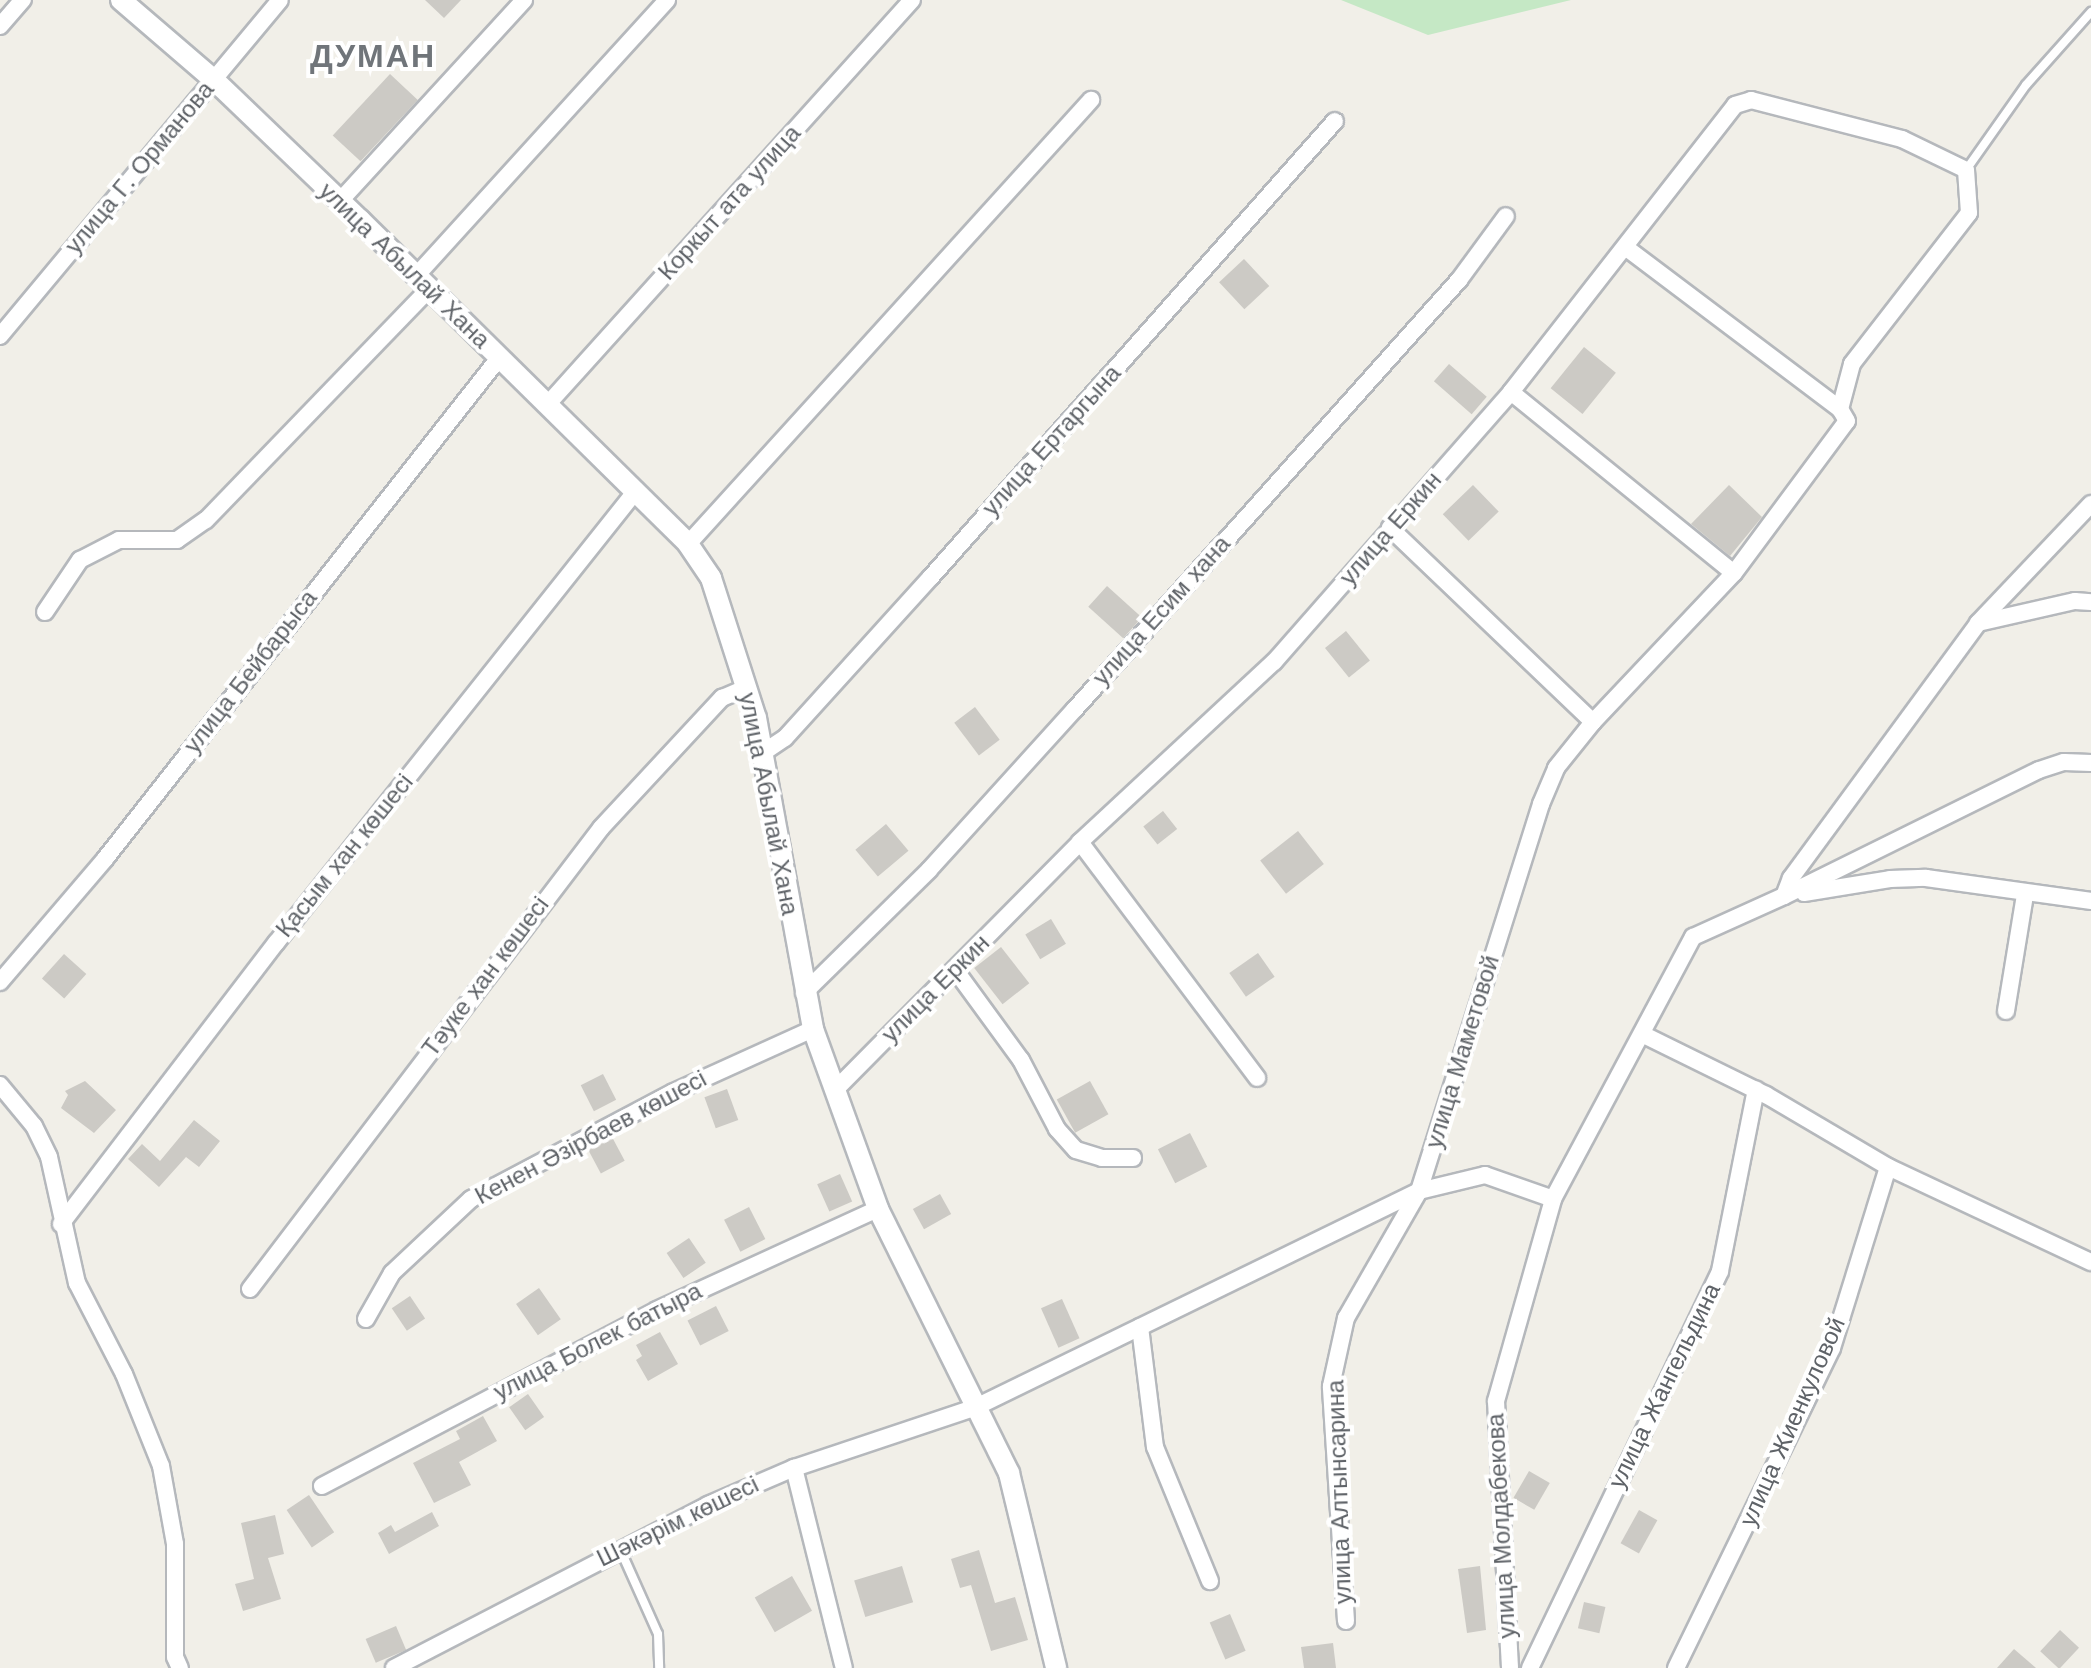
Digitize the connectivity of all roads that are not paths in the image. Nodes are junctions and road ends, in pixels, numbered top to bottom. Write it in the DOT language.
graph roads {
  1 [pos="23,0"];
  2 [pos="121,0"];
  3 [pos="280,0"];
  4 [pos="524,0"];
  5 [pos="667,0"];
  6 [pos="912,0"];
  7 [pos="2091,12"];
  8 [pos="0,26"];
  9 [pos="213,79"];
  10 [pos="1091,100"];
  11 [pos="1335,121"];
  12 [pos="1966,170"];
  13 [pos="339,202"];
  14 [pos="1506,216"];
  15 [pos="1626,248"];
  16 [pos="423,283"];
  17 [pos="0,336"];
  18 [pos="499,358"];
  19 [pos="1511,392"];
  20 [pos="547,405"];
  21 [pos="1840,409"];
  22 [pos="635,492"];
  23 [pos="2091,504"];
  24 [pos="1390,528"];
  25 [pos="688,544"];
  26 [pos="1734,573"];
  27 [pos="2091,602"];
  28 [pos="45,612"];
  29 [pos="1978,623"];
  30 [pos="746,688"];
  31 [pos="1593,722"];
  32 [pos="761,754"];
  33 [pos="2091,763"];
  34 [pos="1080,842"];
  35 [pos="2025,895"];
  36 [pos="1784,896"];
  37 [pos="2091,901"];
  38 [pos="956,971"];
  39 [pos="2,975"];
  40 [pos="804,993"];
  41 [pos="2006,1011"];
  42 [pos="813,1029"];
  43 [pos="1642,1034"];
  44 [pos="1257,1078"];
  45 [pos="0,1085"];
  46 [pos="835,1090"];
  47 [pos="1756,1090"];
  48 [pos="1133,1158"];
  49 [pos="1888,1167"];
  50 [pos="1419,1191"];
  51 [pos="1553,1199"];
  52 [pos="878,1209"];
  53 [pos="61,1224"];
  54 [pos="2091,1262"];
  55 [pos="250,1289"];
  56 [pos="366,1319"];
  57 [pos="1140,1327"];
  58 [pos="976,1407"];
  59 [pos="794,1468"];
  60 [pos="322,1486"];
  61 [pos="620,1549"];
  62 [pos="1210,1581"];
  63 [pos="1346,1621"];
  64 [pos="180,1668"];
  65 [pos="394,1668"];
  66 [pos="659,1668"];
  67 [pos="844,1668"];
  68 [pos="1056,1668"];
  69 [pos="1510,1668"];
  70 [pos="1530,1668"];
  71 [pos="1676,1668"];
  1 -- 8 [label="street"];
  2 -- 9 [label="street, улица Абылай Хана"];
  3 -- 9 [label="street, улица Г. Орманова"];
  4 -- 13 [label="street"];
  5 -- 16 [label="street"];
  6 -- 20 [label="street, Коркыт ата улица"];
  7 -- 12 [label="lane"];
  9 -- 13 [label="street, улица Абылай Хана"];
  9 -- 17 [label="street, улица Г. Орманова"];
  10 -- 25 [label="street"];
  11 -- 32 [label="street, улица Ертаргына"];
  12 -- 15 [label="street, улица Еркин"];
  12 -- 21 [label="street"];
  13 -- 16 [label="street, улица Абылай Хана"];
  14 -- 40 [label="street, улица Есим хана"];
  15 -- 19 [label="street, улица Еркин"];
  15 -- 21 [label="street"];
  16 -- 18 [label="street, улица Абылай Хана"];
  16 -- 28 [label="street"];
  18 -- 20 [label="street, улица Абылай Хана"];
  18 -- 39 [label="street, улица Бейбарыса"];
  19 -- 24 [label="street, улица Еркин"];
  19 -- 26 [label="street"];
  20 -- 22 [label="street, улица Абылай Хана"];
  21 -- 26 [label="street, улица Маметовой"];
  22 -- 25 [label="street, улица Абылай Хана"];
  22 -- 53 [label="street, Қасым хан көшесі"];
  23 -- 29 [label="street"];
  24 -- 31 [label="street"];
  24 -- 34 [label="street, улица Еркин"];
  25 -- 30 [label="street, улица Абылай Хана"];
  26 -- 31 [label="street, улица Маметовой"];
  27 -- 29 [label="street"];
  29 -- 36 [label="street"];
  30 -- 32 [label="street, улица Абылай Хана"];
  30 -- 55 [label="street, Тәуке хан көшесі"];
  31 -- 50 [label="street, улица Маметовой"];
  32 -- 40 [label="street, улица Абылай Хана"];
  33 -- 36 [label="street"];
  34 -- 38 [label="street, улица Еркин"];
  34 -- 44 [label="street"];
  35 -- 36 [label="street"];
  35 -- 37 [label="street"];
  35 -- 41 [label="street"];
  36 -- 43 [label="street, улица Молдабекова"];
  38 -- 46 [label="street, улица Еркин"];
  38 -- 48 [label="street"];
  40 -- 42 [label="street, улица Абылай Хана"];
  42 -- 46 [label="street, улица Абылай Хана"];
  42 -- 56 [label="street, Кенен Әзірбаев көшесі"];
  43 -- 47 [label="street"];
  43 -- 51 [label="street, улица Молдабекова"];
  45 -- 53 [label="street"];
  46 -- 52 [label="street, улица Абылай Хана"];
  47 -- 49 [label="street"];
  47 -- 70 [label="street, улица Жангельдина"];
  49 -- 54 [label="street"];
  49 -- 71 [label="street, улица Жиенкуловой"];
  50 -- 51 [label="street"];
  50 -- 57 [label="street"];
  50 -- 63 [label="street, улица Алтынсарина"];
  51 -- 69 [label="street, улица Молдабекова"];
  52 -- 58 [label="street, улица Абылай Хана"];
  52 -- 60 [label="street, улица Болек батыра"];
  53 -- 64 [label="street"];
  57 -- 58 [label="street"];
  57 -- 62 [label="street"];
  58 -- 59 [label="street, Шәкәрім көшесі"];
  58 -- 68 [label="street, улица Абылай Хана"];
  59 -- 61 [label="street, Шәкәрім көшесі"];
  59 -- 67 [label="street"];
  61 -- 65 [label="street, Шәкәрім көшесі"];
  61 -- 66 [label="lane"];
}
